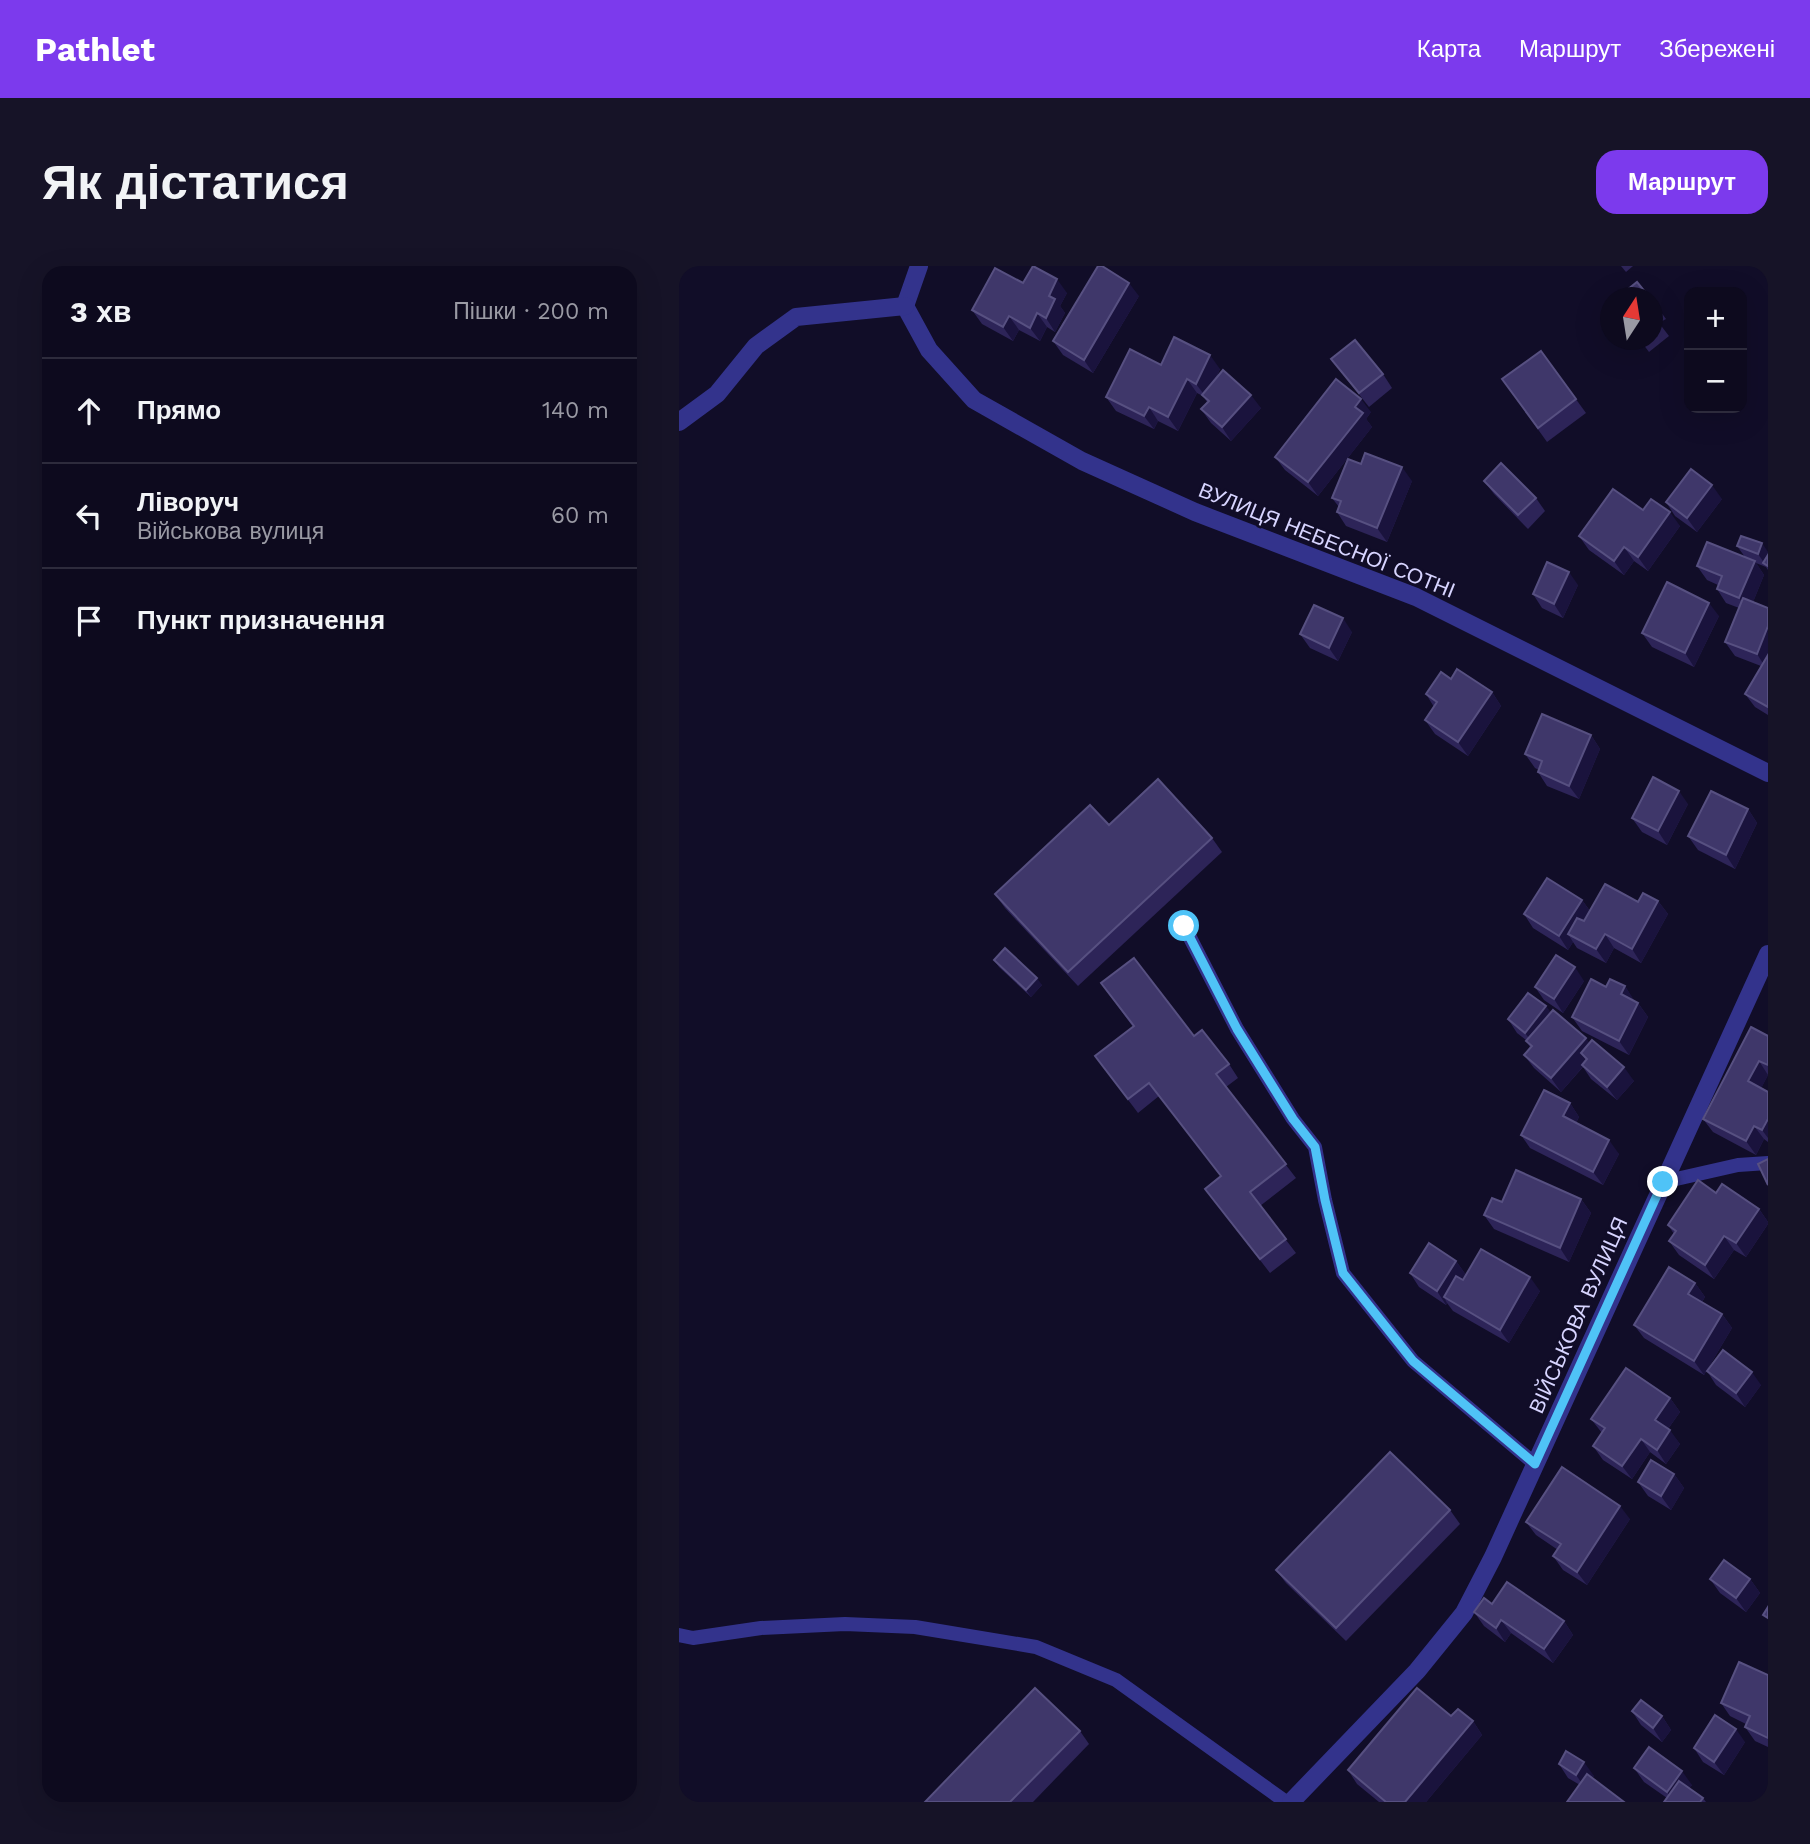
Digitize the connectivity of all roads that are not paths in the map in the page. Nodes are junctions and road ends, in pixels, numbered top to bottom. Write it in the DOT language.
graph roads {
  1 [pos="919,266"];
  2 [pos="905,306"];
  3 [pos="679,422"];
  4 [pos="1768,773"];
  5 [pos="1184,926"];
  6 [pos="1768,954"];
  7 [pos="1768,1163"];
  8 [pos="1663,1182"];
  9 [pos="1535,1464"];
  10 [pos="679,1635"];
  11 [pos="1289,1802"];
  1 -- 2 [label="street"];
  2 -- 3 [label="street"];
  2 -- 4 [label="street, ВУЛИЦЯ НЕБЕСНОЇ СОТНІ"];
  5 -- 9 [label="lane"];
  6 -- 8 [label="street, ВІЙСЬКОВА ВУЛИЦЯ"];
  7 -- 8 [label="lane"];
  8 -- 9 [label="street, ВІЙСЬКОВА ВУЛИЦЯ"];
  9 -- 11 [label="street, ВІЙСЬКОВА ВУЛИЦЯ"];
  10 -- 11 [label="lane"];
}
